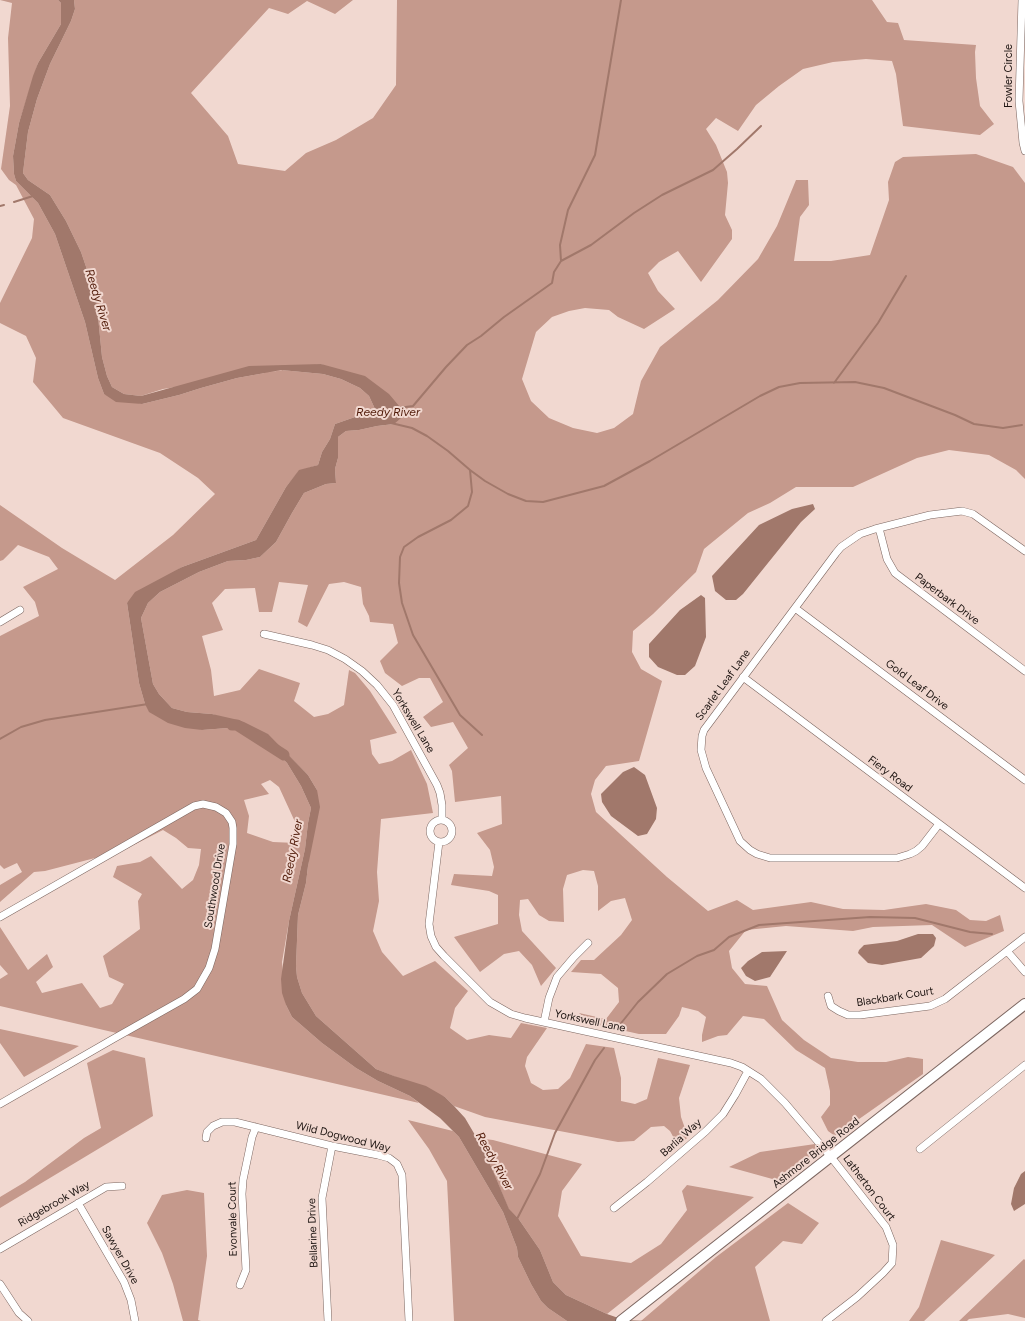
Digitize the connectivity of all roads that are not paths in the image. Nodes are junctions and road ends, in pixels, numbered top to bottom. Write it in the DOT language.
graph roads {
  1 [pos="1022,0"];
  2 [pos="1025,151"];
  3 [pos="879,528"];
  4 [pos="1025,552"];
  5 [pos="795,608"];
  6 [pos="20,610"];
  7 [pos="0,622"];
  8 [pos="264,634"];
  9 [pos="1025,671"];
  10 [pos="743,677"];
  11 [pos="1025,780"];
  12 [pos="442,820"];
  13 [pos="939,824"];
  14 [pos="439,842"];
  15 [pos="1025,888"];
  16 [pos="0,917"];
  17 [pos="1025,937"];
  18 [pos="588,943"];
  19 [pos="1008,951"];
  20 [pos="1025,972"];
  21 [pos="828,996"];
  22 [pos="1025,1004"];
  23 [pos="544,1022"];
  24 [pos="1025,1065"];
  25 [pos="748,1071"];
  26 [pos="0,1104"];
  27 [pos="256,1128"];
  28 [pos="206,1138"];
  29 [pos="332,1146"];
  30 [pos="920,1149"];
  31 [pos="832,1157"];
  32 [pos="122,1186"];
  33 [pos="78,1202"];
  34 [pos="614,1208"];
  35 [pos="0,1249"];
  36 [pos="0,1284"];
  37 [pos="240,1286"];
  38 [pos="28,1321"];
  39 [pos="135,1321"];
  40 [pos="328,1321"];
  41 [pos="409,1321"];
  42 [pos="621,1321"];
  43 [pos="826,1321"];
  1 -- 2 [label="street, Fowler Circle"];
  3 -- 4 [label="street, Scarlet Leaf Lane"];
  3 -- 5 [label="street, Scarlet Leaf Lane"];
  3 -- 9 [label="street, Paperbark Drive"];
  5 -- 10 [label="street, Scarlet Leaf Lane"];
  5 -- 11 [label="street, Gold Leaf Drive"];
  6 -- 7 [label="street"];
  8 -- 12 [label="street, Yorkswell Lane"];
  10 -- 13 [label="street, Fiery Road"];
  10 -- 13 [label="street, Scarlet Leaf Lane"];
  12 -- 14 [label="street"];
  12 -- 14 [label="street"];
  13 -- 15 [label="street, Fiery Road"];
  14 -- 23 [label="street, Yorkswell Lane"];
  16 -- 26 [label="street, Southwood Drive"];
  17 -- 19 [label="street, Blackbark Court"];
  18 -- 23 [label="street"];
  19 -- 20 [label="street"];
  19 -- 21 [label="street, Blackbark Court"];
  22 -- 31 [label="main road, Ashmore Bridge Road"];
  23 -- 25 [label="street, Yorkswell Lane"];
  24 -- 30 [label="street"];
  25 -- 31 [label="street, Yorkswell Lane"];
  25 -- 34 [label="street, Barlia Way"];
  27 -- 28 [label="street, Wild Dogwood Way"];
  27 -- 29 [label="street, Wild Dogwood Way"];
  27 -- 37 [label="street, Evonvale Court"];
  29 -- 40 [label="street, Bellarine Drive"];
  29 -- 41 [label="street, Wild Dogwood Way"];
  31 -- 42 [label="main road, Ashmore Bridge Road"];
  31 -- 43 [label="street, Latherton Court"];
  32 -- 33 [label="street, Ridgebrook Way"];
  33 -- 35 [label="street, Ridgebrook Way"];
  33 -- 39 [label="street, Sawyer Drive"];
  36 -- 38 [label="street"];
}
